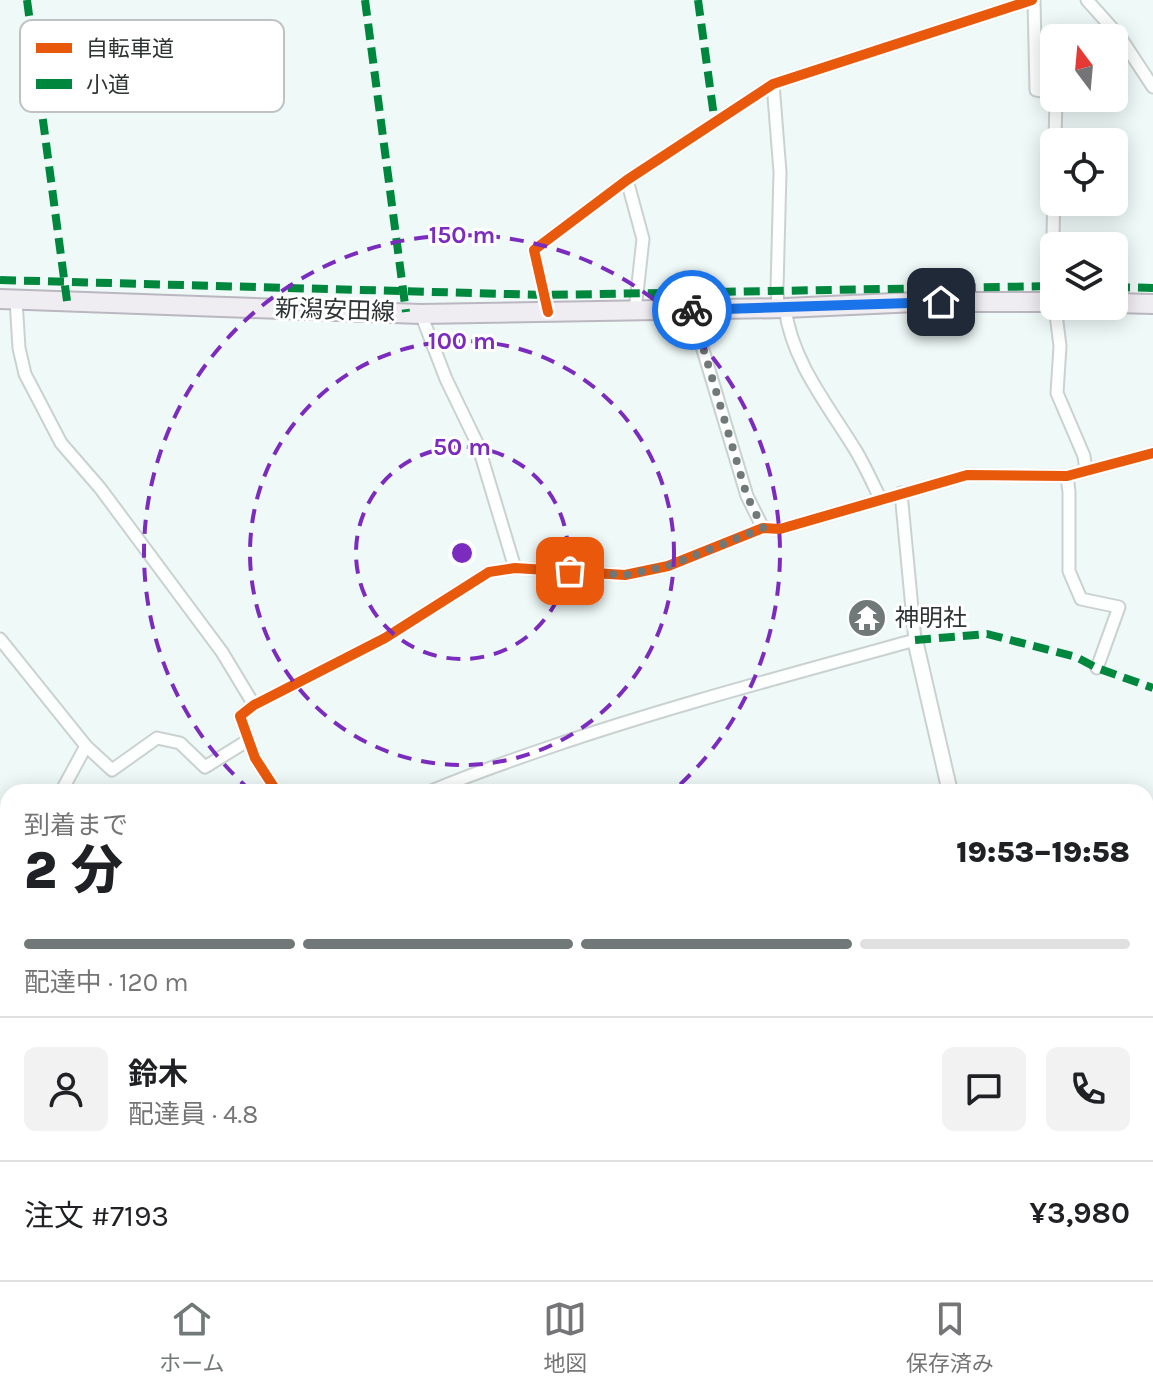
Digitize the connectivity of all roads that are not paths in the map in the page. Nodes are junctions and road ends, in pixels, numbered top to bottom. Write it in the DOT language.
graph roads {
  1 [pos="1033,0"];
  2 [pos="1087,0"];
  3 [pos="773,84"];
  4 [pos="1153,87"];
  5 [pos="1040,91"];
  6 [pos="627,180"];
  7 [pos="8,299"];
  8 [pos="1040,303"];
  9 [pos="1128,303"];
  10 [pos="1153,304"];
  11 [pos="781,308"];
  12 [pos="691,310"];
  13 [pos="635,311"];
  14 [pos="548,312"];
  15 [pos="421,314"];
  16 [pos="1056,320"];
  17 [pos="1153,453"];
  18 [pos="1086,471"];
  19 [pos="1067,476"];
  20 [pos="901,493"];
  21 [pos="881,500"];
  22 [pos="763,528"];
  23 [pos="515,568"];
  24 [pos="0,639"];
  25 [pos="915,640"];
  26 [pos="1097,668"];
  27 [pos="254,705"];
  28 [pos="247,741"];
  29 [pos="86,746"];
  30 [pos="65,784"];
  31 [pos="272,784"];
  32 [pos="448,784"];
  33 [pos="948,784"];
  1 -- 3 [label="street"];
  1 -- 5 [label="street"];
  2 -- 4 [label="street"];
  3 -- 6 [label="street"];
  3 -- 11 [label="street"];
  6 -- 13 [label="street"];
  6 -- 14 [label="street"];
  7 -- 15 [label="main road, 新潟安田線"];
  7 -- 27 [label="street"];
  8 -- 11 [label="main road, 新潟安田線"];
  9 -- 10 [label="main road"];
  11 -- 12 [label="main road, 新潟安田線"];
  11 -- 21 [label="street"];
  12 -- 13 [label="main road, 新潟安田線"];
  12 -- 22 [label="street"];
  13 -- 14 [label="main road, 新潟安田線"];
  14 -- 15 [label="main road, 新潟安田線"];
  15 -- 23 [label="street"];
  16 -- 18 [label="street"];
  17 -- 18 [label="street"];
  18 -- 19 [label="street"];
  19 -- 20 [label="street"];
  19 -- 26 [label="street"];
  20 -- 21 [label="street"];
  20 -- 25 [label="street"];
  21 -- 22 [label="street"];
  22 -- 23 [label="street"];
  23 -- 27 [label="street"];
  24 -- 29 [label="street"];
  25 -- 32 [label="street"];
  25 -- 33 [label="street"];
  27 -- 28 [label="street"];
  28 -- 29 [label="street"];
  28 -- 31 [label="street"];
  29 -- 30 [label="street"];
}
